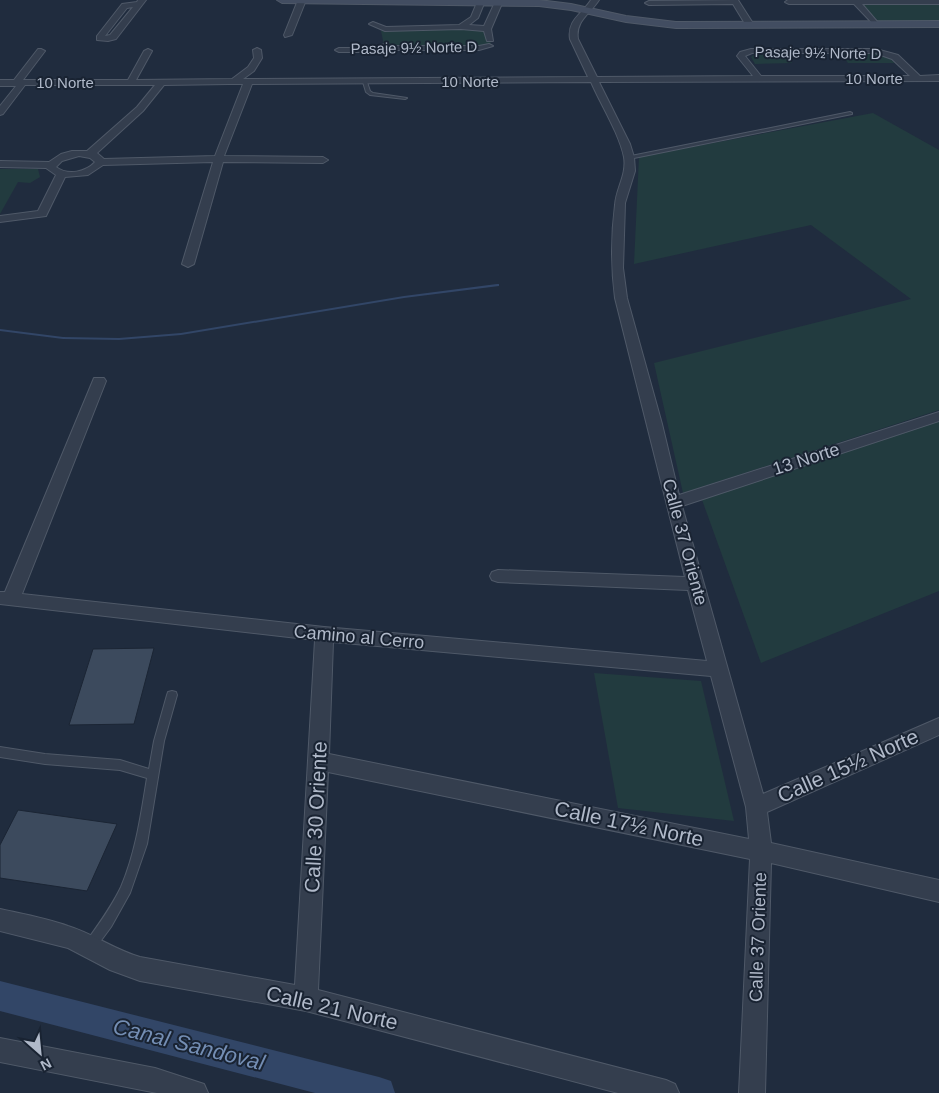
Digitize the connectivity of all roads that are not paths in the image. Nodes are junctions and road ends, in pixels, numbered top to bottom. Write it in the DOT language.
graph roads {
  1 [pos="282,0"];
  2 [pos="302,0"];
  3 [pos="595,0"];
  4 [pos="481,1"];
  5 [pos="498,1"];
  6 [pos="514,1"];
  7 [pos="735,1"];
  8 [pos="855,1"];
  9 [pos="140,2"];
  10 [pos="789,2"];
  11 [pos="939,2"];
  12 [pos="649,3"];
  13 [pos="588,10"];
  14 [pos="119,13"];
  15 [pos="131,13"];
  16 [pos="112,21"];
  17 [pos="125,21"];
  18 [pos="373,24"];
  19 [pos="939,24"];
  20 [pos="750,25"];
  21 [pos="876,25"];
  22 [pos="461,27"];
  23 [pos="386,29"];
  24 [pos="488,29"];
  25 [pos="288,35"];
  26 [pos="385,46"];
  27 [pos="257,50"];
  28 [pos="339,50"];
  29 [pos="40,51"];
  30 [pos="148,51"];
  31 [pos="918,78"];
  32 [pos="939,78"];
  33 [pos="759,79"];
  34 [pos="595,81"];
  35 [pos="365,82"];
  36 [pos="19,83"];
  37 [pos="130,83"];
  38 [pos="161,83"];
  39 [pos="232,83"];
  40 [pos="248,83"];
  41 [pos="0,84"];
  42 [pos="405,98"];
  43 [pos="0,112"];
  44 [pos="850,113"];
  45 [pos="90,154"];
  46 [pos="629,157"];
  47 [pos="217,159"];
  48 [pos="322,160"];
  49 [pos="100,162"];
  50 [pos="0,164"];
  51 [pos="51,165"];
  52 [pos="62,174"];
  53 [pos="0,219"];
  54 [pos="188,264"];
  55 [pos="99,381"];
  56 [pos="939,416"];
  57 [pos="673,502"];
  58 [pos="498,576"];
  59 [pos="695,584"];
  60 [pos="5,598"];
  61 [pos="324,634"];
  62 [pos="718,669"];
  63 [pos="172,695"];
  64 [pos="939,726"];
  65 [pos="0,752"];
  66 [pos="319,761"];
  67 [pos="153,775"];
  68 [pos="756,807"];
  69 [pos="761,851"];
  70 [pos="939,891"];
  71 [pos="0,920"];
  72 [pos="90,946"];
  73 [pos="306,999"];
  74 [pos="0,1050"];
  75 [pos="194,1093"];
  76 [pos="666,1093"];
  77 [pos="752,1093"];
  1 -- 2 [label="street"];
  2 -- 4 [label="street"];
  2 -- 25 [label="street"];
  3 -- 13 [label="street"];
  4 -- 5 [label="street"];
  4 -- 22 [label="street"];
  5 -- 6 [label="street"];
  5 -- 24 [label="street"];
  6 -- 13 [label="street"];
  7 -- 12 [label="street"];
  7 -- 20 [label="street"];
  8 -- 10 [label="street"];
  8 -- 11 [label="street"];
  8 -- 21 [label="street"];
  9 -- 14 [label="street"];
  9 -- 15 [label="street"];
  13 -- 20 [label="street"];
  13 -- 34 [label="street, Calle 37 Oriente"];
  14 -- 15 [label="street"];
  14 -- 16 [label="street"];
  15 -- 17 [label="street"];
  16 -- 17 [label="street"];
  16 -- 17 [label="street"];
  18 -- 23 [label="street"];
  19 -- 21 [label="street"];
  20 -- 21 [label="street"];
  22 -- 23 [label="street"];
  22 -- 24 [label="street"];
  23 -- 26 [label="street"];
  24 -- 26 [label="street, Pasaje 9½ Norte D"];
  26 -- 28 [label="street, Pasaje 9½ Norte D"];
  27 -- 39 [label="street"];
  29 -- 36 [label="street"];
  30 -- 37 [label="street"];
  31 -- 32 [label="street, 10 Norte"];
  31 -- 33 [label="street, 10 Norte"];
  31 -- 33 [label="street, Pasaje 9½ Norte D"];
  33 -- 34 [label="street, 10 Norte"];
  34 -- 35 [label="street, 10 Norte"];
  34 -- 46 [label="street, Calle 37 Oriente"];
  35 -- 40 [label="street, 10 Norte"];
  35 -- 42 [label="lane"];
  36 -- 37 [label="street, 10 Norte"];
  36 -- 41 [label="street, 10 Norte"];
  36 -- 43 [label="street"];
  37 -- 38 [label="street, 10 Norte"];
  38 -- 39 [label="street, 10 Norte"];
  38 -- 45 [label="street"];
  39 -- 40 [label="street, 10 Norte"];
  40 -- 47 [label="street"];
  44 -- 46 [label="lane"];
  45 -- 49 [label="street"];
  45 -- 51 [label="street"];
  46 -- 57 [label="street, Calle 37 Oriente"];
  47 -- 48 [label="street"];
  47 -- 49 [label="street"];
  47 -- 54 [label="street"];
  49 -- 52 [label="street"];
  50 -- 51 [label="street"];
  51 -- 52 [label="street"];
  52 -- 53 [label="street"];
  55 -- 60 [label="street"];
  56 -- 57 [label="street, 13 Norte"];
  57 -- 59 [label="street, Calle 37 Oriente"];
  58 -- 59 [label="street"];
  59 -- 62 [label="street, Calle 37 Oriente"];
  60 -- 61 [label="street, Camino al Cerro"];
  61 -- 62 [label="street, Camino al Cerro"];
  61 -- 66 [label="street, Calle 30 Oriente"];
  62 -- 68 [label="street, Calle 37 Oriente"];
  63 -- 67 [label="lane"];
  64 -- 68 [label="street, Calle 15½ Norte"];
  65 -- 67 [label="lane"];
  66 -- 69 [label="street, Calle 17½ Norte"];
  66 -- 73 [label="street, Calle 30 Oriente"];
  67 -- 72 [label="lane"];
  68 -- 69 [label="street, Calle 37 Oriente"];
  69 -- 70 [label="street, Calle 17½ Norte"];
  69 -- 77 [label="street, Calle 37 Oriente"];
  71 -- 72 [label="street, Calle 21 Norte"];
  72 -- 73 [label="street, Calle 21 Norte"];
  73 -- 76 [label="street, Calle 21 Norte"];
  74 -- 75 [label="street"];
}
